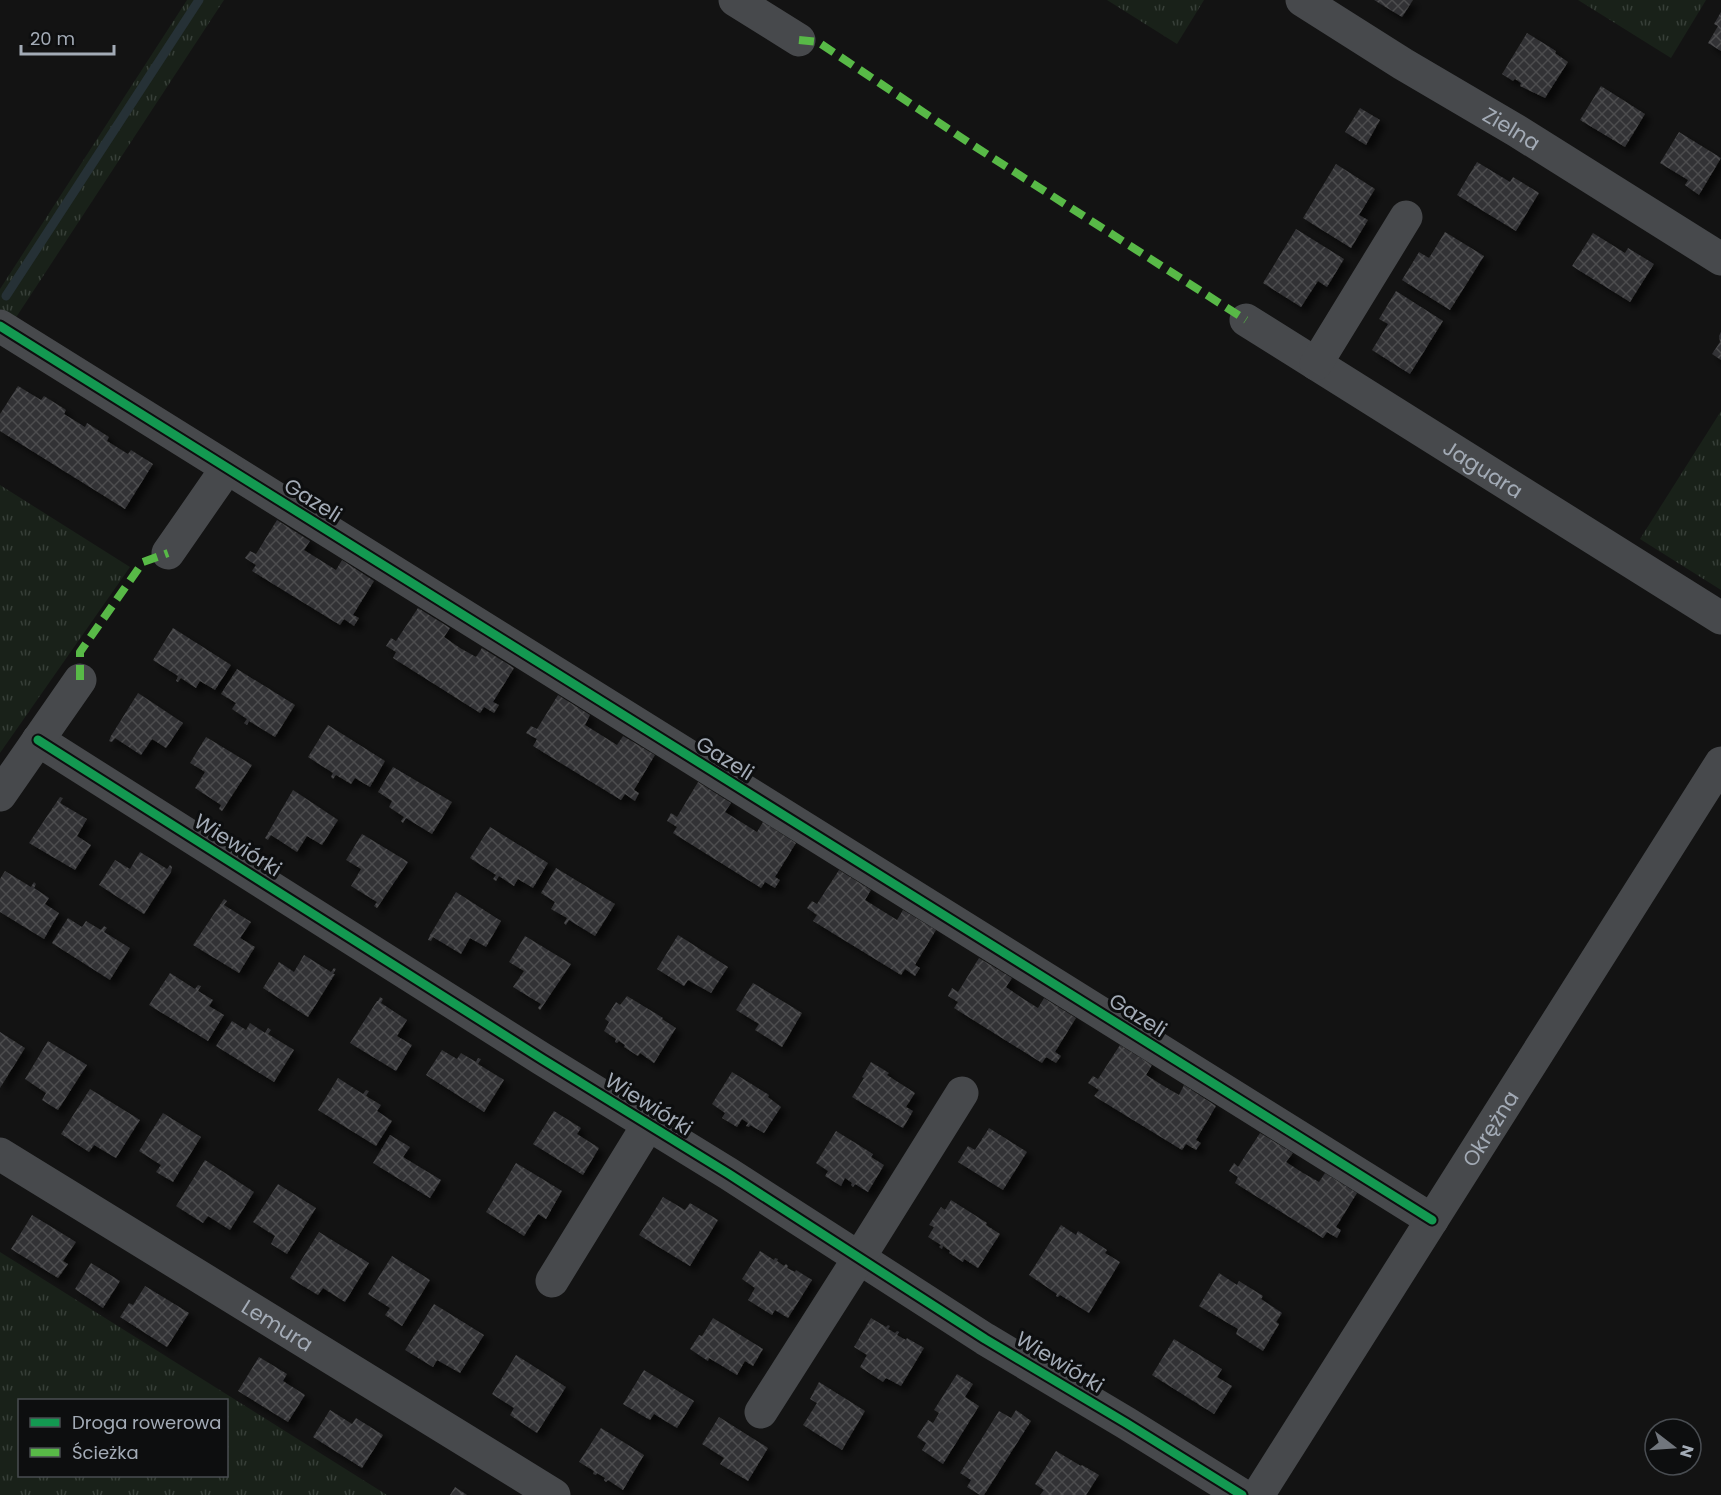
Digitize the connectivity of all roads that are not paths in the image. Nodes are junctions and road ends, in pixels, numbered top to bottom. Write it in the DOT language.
graph roads {
  1 [pos="735,0"];
  2 [pos="1302,0"];
  3 [pos="799,39"];
  4 [pos="1406,217"];
  5 [pos="1721,259"];
  6 [pos="1246,320"];
  7 [pos="0,326"];
  8 [pos="1316,364"];
  9 [pos="227,468"];
  10 [pos="168,553"];
  11 [pos="1721,618"];
  12 [pos="81,680"];
  13 [pos="38,740"];
  14 [pos="1721,764"];
  15 [pos="0,795"];
  16 [pos="962,1093"];
  17 [pos="648,1125"];
  18 [pos="0,1154"];
  19 [pos="1432,1220"];
  20 [pos="859,1258"];
  21 [pos="552,1281"];
  22 [pos="761,1412"];
  23 [pos="554,1495"];
  24 [pos="1242,1495"];
  25 [pos="1258,1495"];
  1 -- 3 [label="street"];
  2 -- 5 [label="street, Zielna"];
  4 -- 8 [label="street"];
  6 -- 8 [label="street, Jaguara"];
  7 -- 9 [label="street, Gazeli"];
  8 -- 11 [label="street, Jaguara"];
  9 -- 10 [label="street"];
  9 -- 19 [label="street, Gazeli"];
  12 -- 13 [label="street"];
  13 -- 15 [label="street"];
  13 -- 17 [label="street, Wiewiórki"];
  14 -- 19 [label="street, Okrężna"];
  16 -- 20 [label="street"];
  17 -- 20 [label="street, Wiewiórki"];
  17 -- 21 [label="street"];
  18 -- 23 [label="street, Lemura"];
  19 -- 25 [label="street, Okrężna"];
  20 -- 22 [label="street"];
  20 -- 24 [label="street, Wiewiórki"];
}
